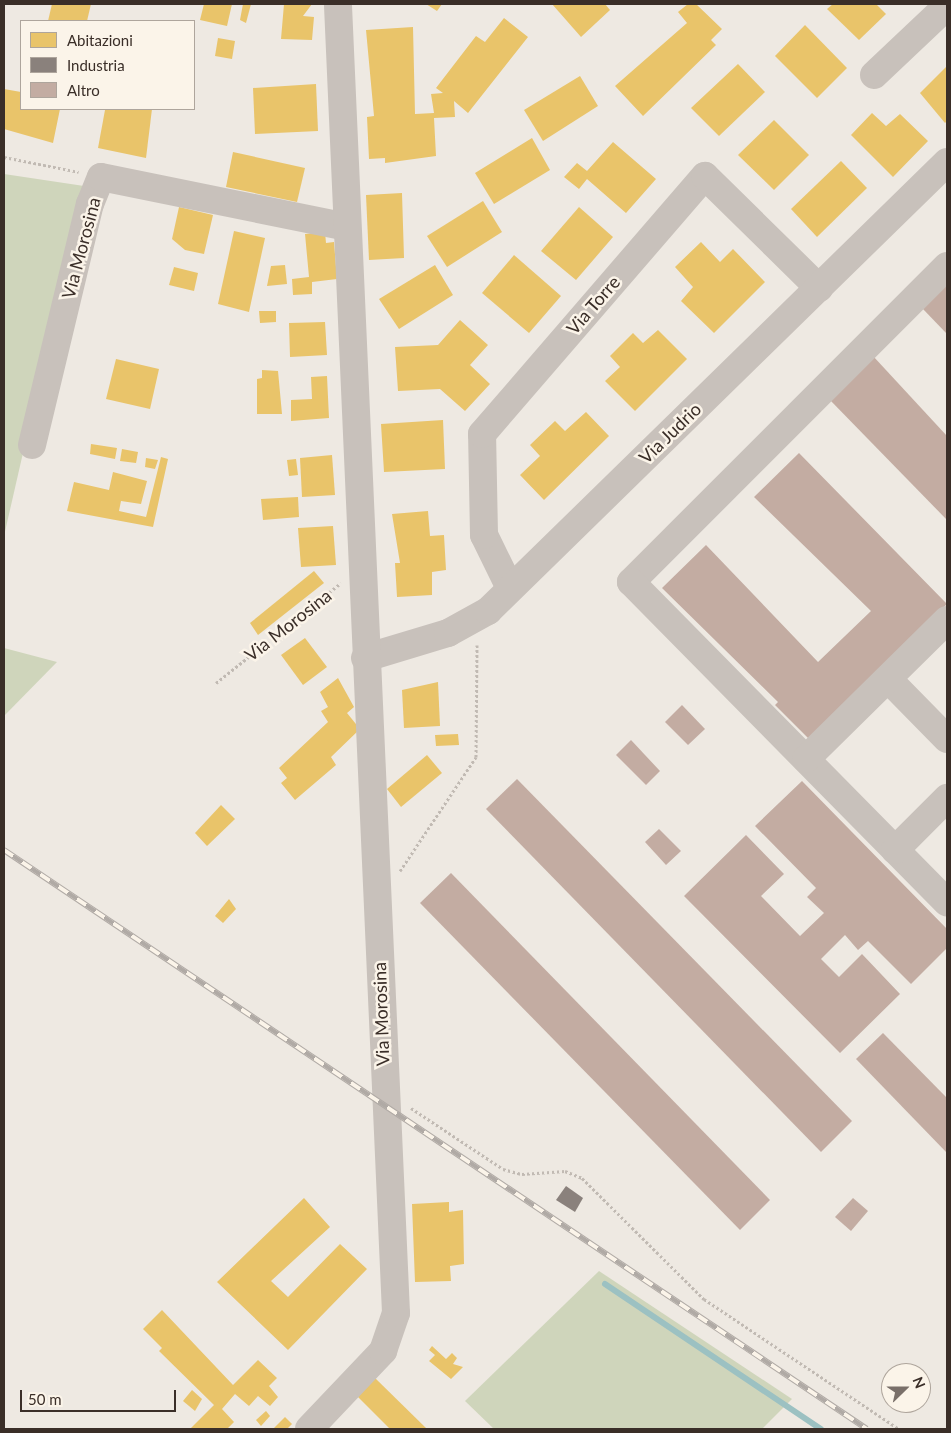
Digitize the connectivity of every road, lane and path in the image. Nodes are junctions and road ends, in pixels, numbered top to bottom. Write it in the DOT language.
graph roads {
  1 [pos="338,4"];
  2 [pos="947,6"];
  3 [pos="874,75"];
  4 [pos="4,157"];
  5 [pos="947,162"];
  6 [pos="84,173"];
  7 [pos="346,227"];
  8 [pos="947,266"];
  9 [pos="819,288"];
  10 [pos="32,445"];
  11 [pos="361,568"];
  12 [pos="510,588"];
  13 [pos="477,619"];
  14 [pos="947,620"];
  15 [pos="365,658"];
  16 [pos="888,679"];
  17 [pos="216,682"];
  18 [pos="947,739"];
  19 [pos="806,759"];
  20 [pos="947,798"];
  21 [pos="895,850"];
  22 [pos="947,902"];
  23 [pos="378,904"];
  24 [pos="383,1090"];
  25 [pos="309,1429"];
  26 [pos="899,1429"];
  1 -- 7 [label="street, Via Morosina"];
  2 -- 3 [label="street"];
  4 -- 6 [label="path"];
  5 -- 9 [label="street, Via Judrio"];
  7 -- 10 [label="street, Via Morosina"];
  7 -- 11 [label="street, Via Morosina"];
  8 -- 19 [label="street"];
  9 -- 12 [label="street, Via Judrio"];
  9 -- 12 [label="street, Via Torre"];
  11 -- 15 [label="street, Via Morosina"];
  11 -- 17 [label="path, Via Morosina"];
  12 -- 13 [label="street, Via Judrio"];
  13 -- 15 [label="street, Via Judrio"];
  13 -- 23 [label="path"];
  14 -- 16 [label="street"];
  15 -- 23 [label="street, Via Morosina"];
  16 -- 18 [label="street"];
  16 -- 19 [label="street"];
  19 -- 21 [label="street"];
  20 -- 21 [label="street"];
  21 -- 22 [label="street"];
  23 -- 24 [label="street, Via Morosina"];
  24 -- 25 [label="street, Via Morosina"];
  24 -- 26 [label="path"];
}
